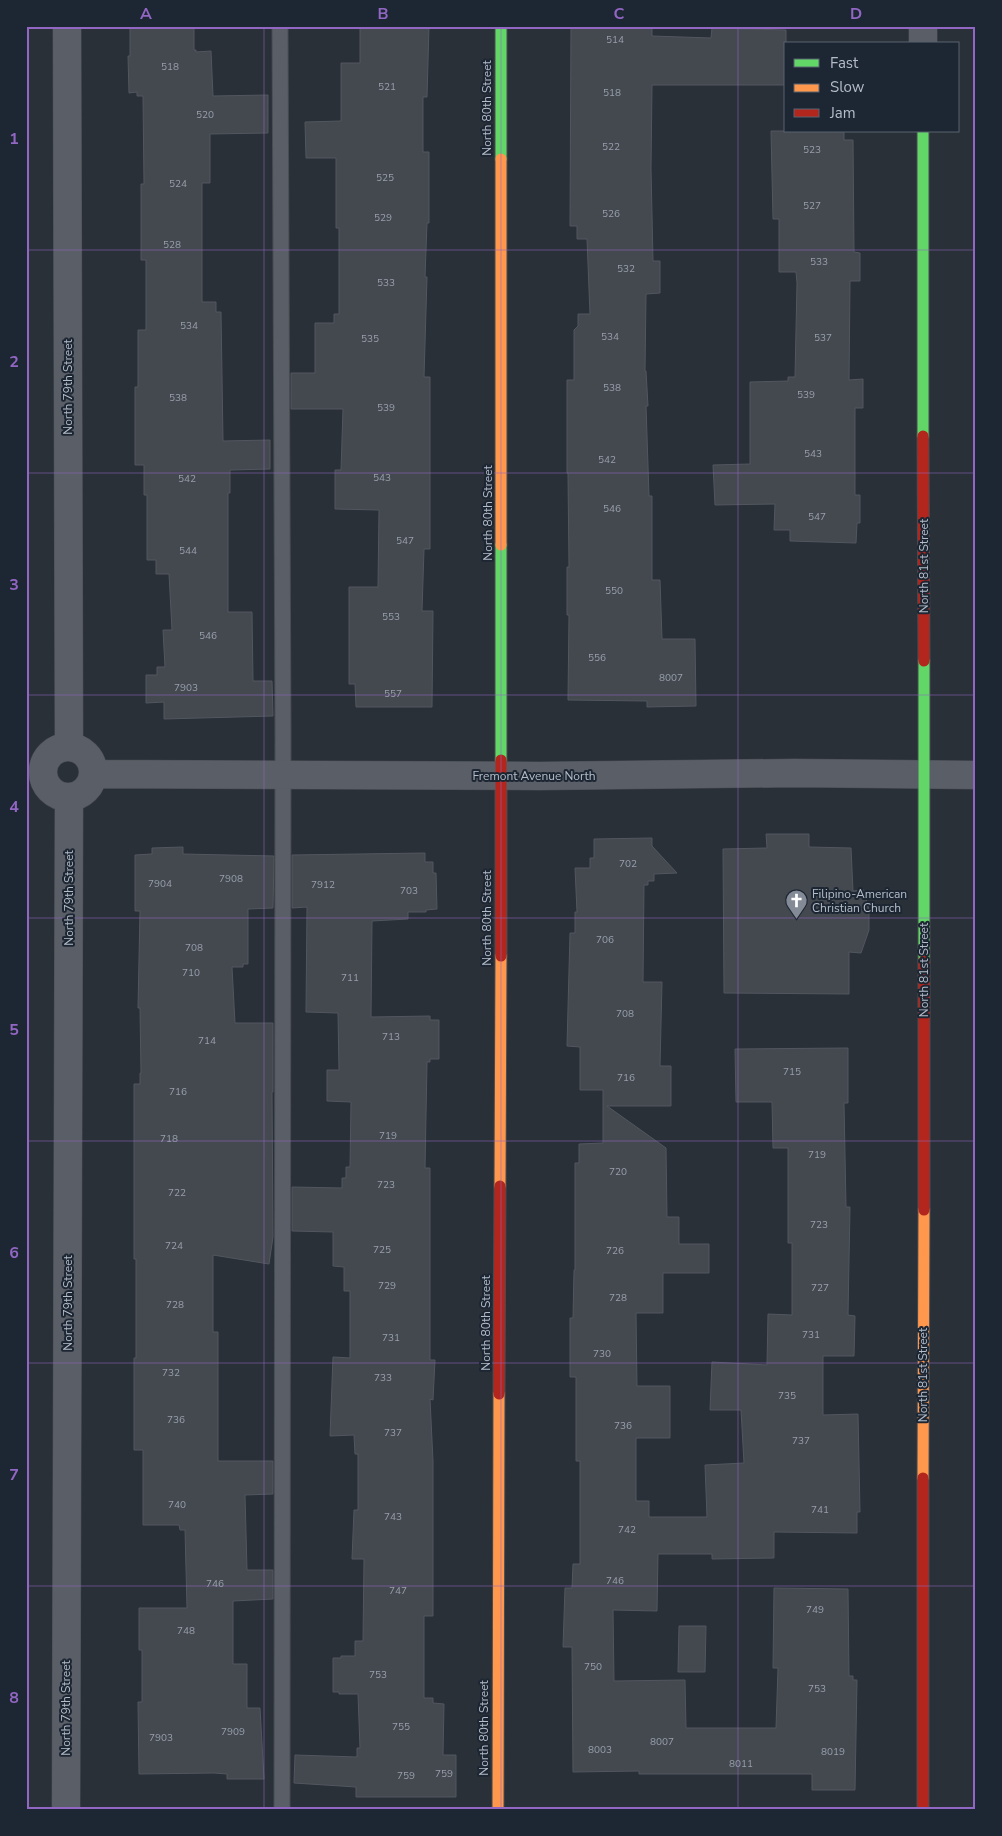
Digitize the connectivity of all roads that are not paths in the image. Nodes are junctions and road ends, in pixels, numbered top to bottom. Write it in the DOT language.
graph roads {
  1 [pos="67,26"];
  2 [pos="280,26"];
  3 [pos="501,26"];
  4 [pos="923,26"];
  5 [pos="923,42"];
  6 [pos="923,132"];
  7 [pos="69,747"];
  8 [pos="35,772"];
  9 [pos="93,774"];
  10 [pos="283,774"];
  11 [pos="502,775"];
  12 [pos="924,775"];
  13 [pos="976,775"];
  14 [pos="69,797"];
  15 [pos="66,1810"];
  16 [pos="282,1810"];
  17 [pos="498,1810"];
  18 [pos="922,1810"];
  1 -- 7 [label="street, North 79th Street"];
  2 -- 10 [label="lane"];
  3 -- 11 [label="street, North 80th Street"];
  4 -- 5 [label="street"];
  6 -- 12 [label="street, North 81st Street"];
  7 -- 8 [label="street"];
  7 -- 9 [label="street"];
  8 -- 14 [label="street"];
  9 -- 10 [label="street, Fremont Avenue North"];
  9 -- 14 [label="street"];
  10 -- 11 [label="street, Fremont Avenue North"];
  10 -- 16 [label="lane"];
  11 -- 12 [label="street, Fremont Avenue North"];
  11 -- 17 [label="street, North 80th Street"];
  12 -- 13 [label="street, Fremont Avenue North"];
  12 -- 18 [label="street, North 81st Street"];
  14 -- 15 [label="street, North 79th Street"];
}
